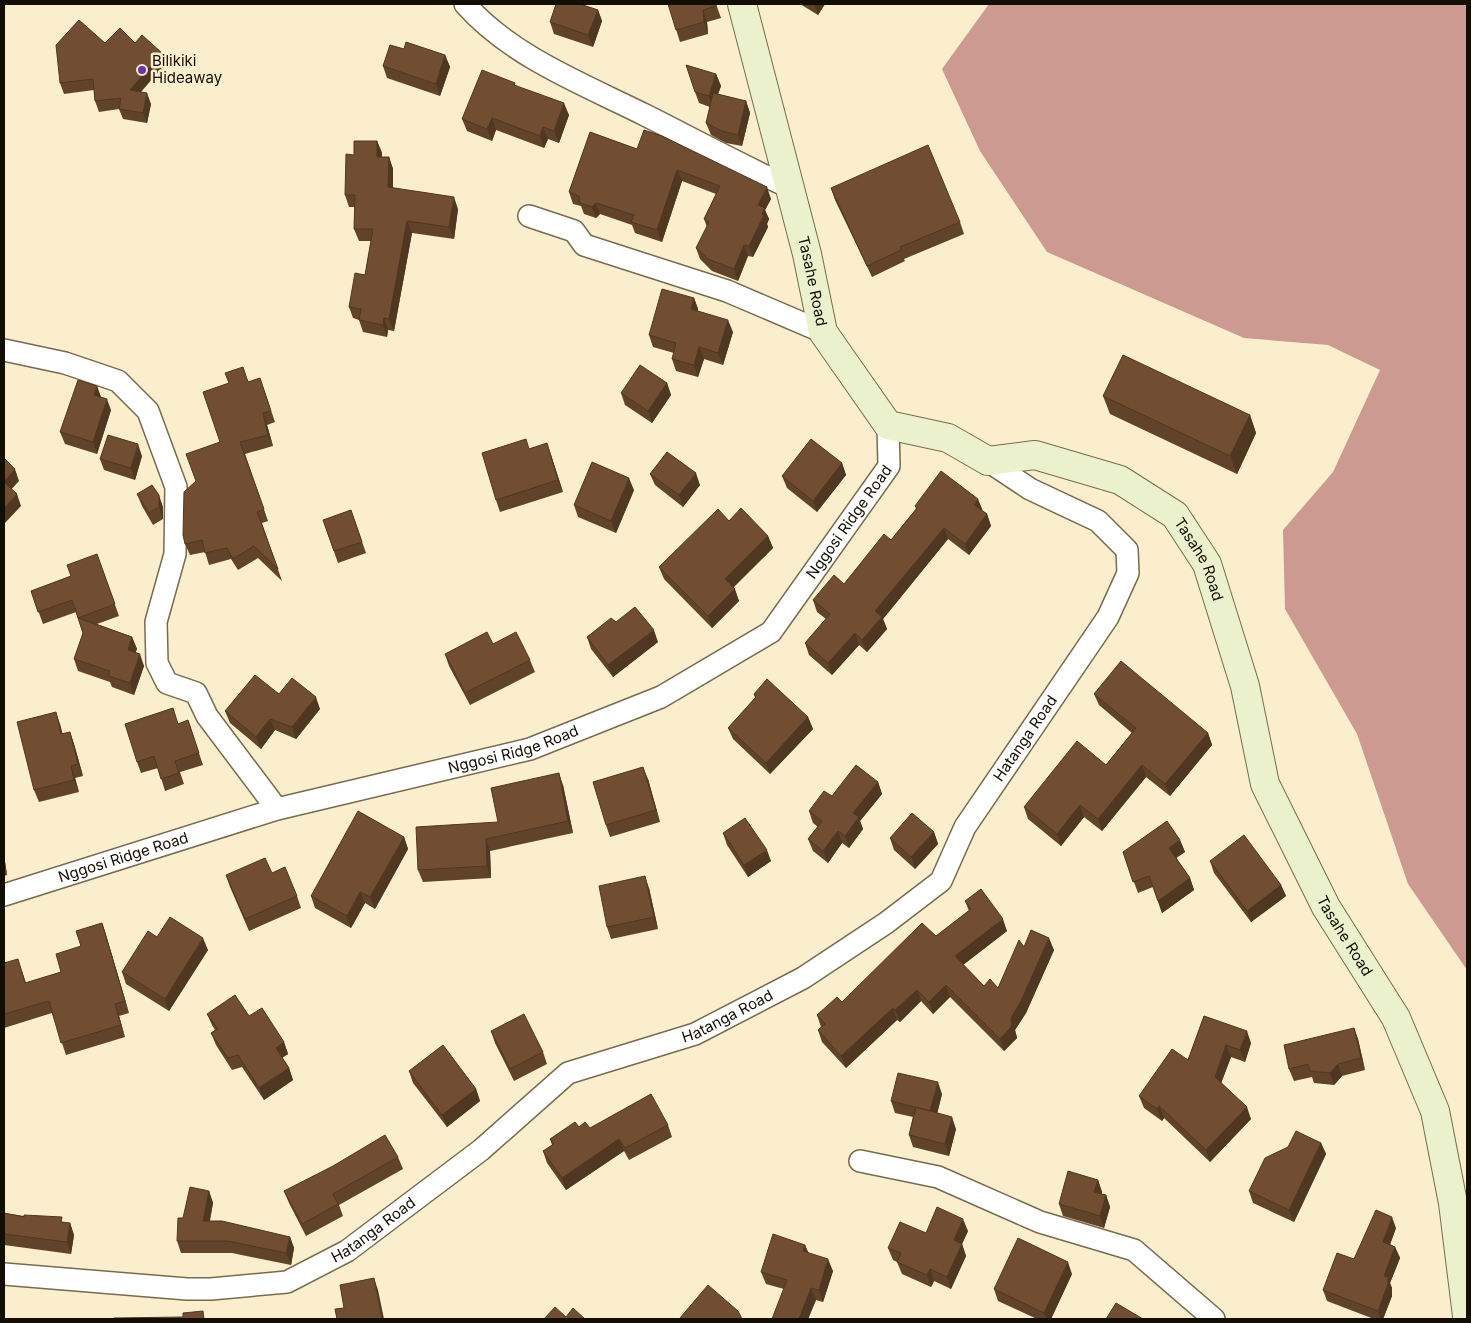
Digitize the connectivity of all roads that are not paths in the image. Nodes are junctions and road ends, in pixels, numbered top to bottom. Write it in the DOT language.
graph roads {
  1 [pos="465,4"];
  2 [pos="742,4"];
  3 [pos="789,187"];
  4 [pos="529,216"];
  5 [pos="824,332"];
  6 [pos="4,350"];
  7 [pos="888,425"];
  8 [pos="988,461"];
  9 [pos="277,809"];
  10 [pos="4,895"];
  11 [pos="860,1161"];
  12 [pos="4,1274"];
  13 [pos="1467,1316"];
  14 [pos="1214,1319"];
  1 -- 3 [label="street"];
  2 -- 3 [label="street, Tasahe Road"];
  3 -- 5 [label="street, Tasahe Road"];
  4 -- 5 [label="street"];
  5 -- 7 [label="street, Tasahe Road"];
  6 -- 9 [label="street"];
  7 -- 8 [label="street"];
  7 -- 9 [label="street, Nggosi Ridge Road"];
  8 -- 12 [label="street, Hatanga Road"];
  8 -- 13 [label="street, Tasahe Road"];
  9 -- 10 [label="street, Nggosi Ridge Road"];
  11 -- 14 [label="street"];
}
